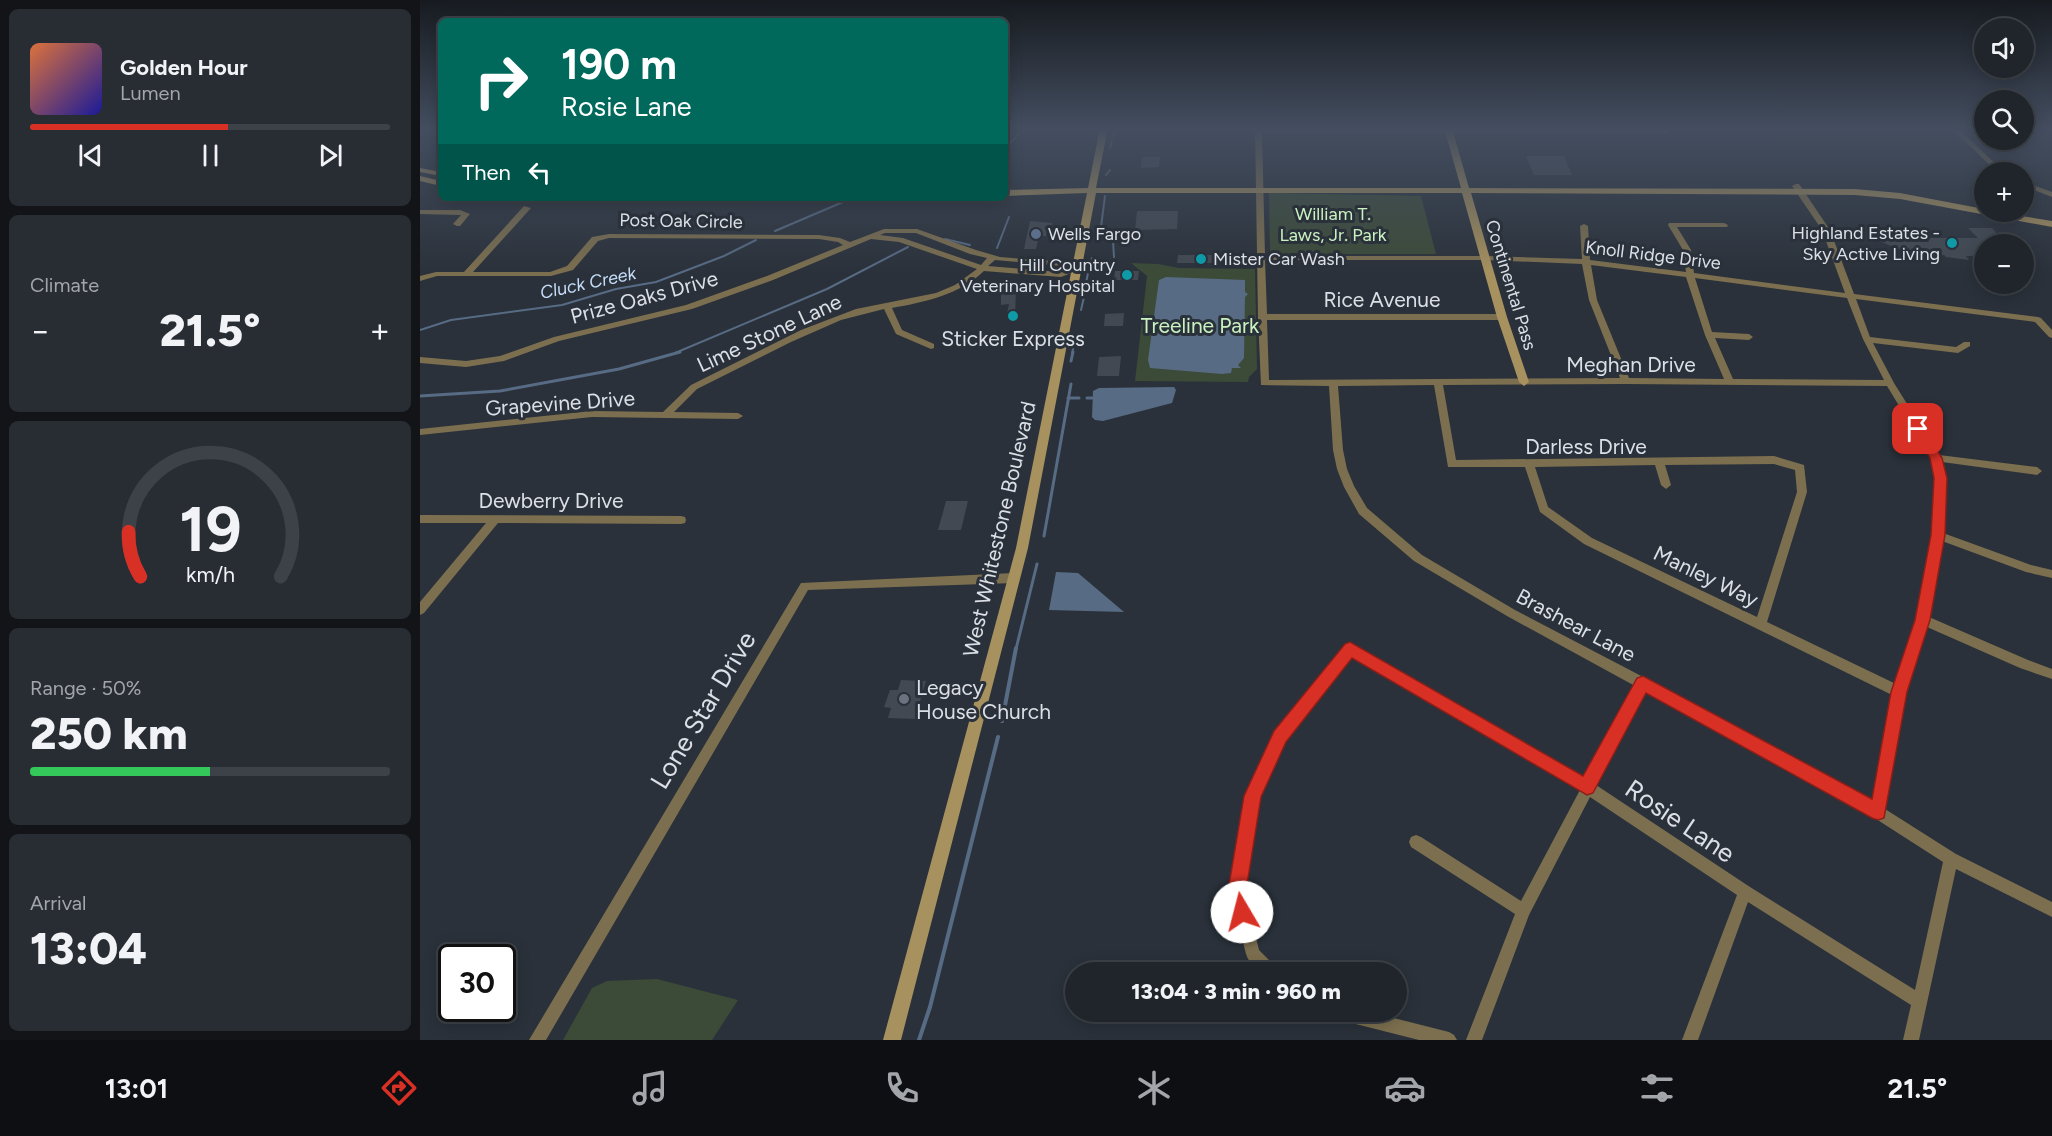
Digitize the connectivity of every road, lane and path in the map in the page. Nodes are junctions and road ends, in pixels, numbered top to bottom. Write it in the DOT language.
graph roads {
  1 [pos="1093,177"];
  2 [pos="1260,177"];
  3 [pos="1462,177"];
  4 [pos="420,178"];
  5 [pos="438,183"];
  6 [pos="1008,187"];
  7 [pos="1091,188"];
  8 [pos="1260,188"];
  9 [pos="1465,188"];
  10 [pos="2034,188"];
  11 [pos="1798,189"];
  12 [pos="1008,193"];
  13 [pos="2052,195"];
  14 [pos="1974,204"];
  15 [pos="527,208"];
  16 [pos="420,212"];
  17 [pos="2034,215"];
  18 [pos="2052,218"];
  19 [pos="457,224"];
  20 [pos="2052,224"];
  21 [pos="1724,225"];
  22 [pos="1584,226"];
  23 [pos="872,237"];
  24 [pos="849,245"];
  25 [pos="993,257"];
  26 [pos="1261,258"];
  27 [pos="1485,258"];
  28 [pos="1586,262"];
  29 [pos="983,268"];
  30 [pos="1072,270"];
  31 [pos="466,274"];
  32 [pos="1690,276"];
  33 [pos="420,279"];
  34 [pos="1850,297"];
  35 [pos="887,307"];
  36 [pos="1262,317"];
  37 [pos="1502,317"];
  38 [pos="1709,335"];
  39 [pos="2052,336"];
  40 [pos="1749,337"];
  41 [pos="1867,339"];
  42 [pos="1967,344"];
  43 [pos="931,346"];
  44 [pos="420,360"];
  45 [pos="1626,381"];
  46 [pos="1524,382"];
  47 [pos="1438,383"];
  48 [pos="1730,383"];
  49 [pos="1890,383"];
  50 [pos="1333,384"];
  51 [pos="665,415"];
  52 [pos="738,416"];
  53 [pos="420,432"];
  54 [pos="1936,458"];
  55 [pos="1659,463"];
  56 [pos="1529,464"];
  57 [pos="2037,471"];
  58 [pos="1666,485"];
  59 [pos="420,519"];
  60 [pos="495,520"];
  61 [pos="681,520"];
  62 [pos="1938,535"];
  63 [pos="2052,574"];
  64 [pos="1014,578"];
  65 [pos="420,610"];
  66 [pos="1923,620"];
  67 [pos="1760,625"];
  68 [pos="2052,674"];
  69 [pos="1643,683"];
  70 [pos="1899,692"];
  71 [pos="1587,787"];
  72 [pos="1878,812"];
  73 [pos="1416,842"];
  74 [pos="1951,859"];
  75 [pos="1745,892"];
  76 [pos="2052,910"];
  77 [pos="1523,911"];
  78 [pos="1260,962"];
  79 [pos="1919,1001"];
  80 [pos="1379,1022"];
  81 [pos="537,1040"];
  82 [pos="892,1040"];
  83 [pos="1449,1040"];
  84 [pos="1474,1040"];
  85 [pos="1690,1040"];
  86 [pos="1911,1040"];
  1 -- 7 [label="main road, West Whitestone Boulevard"];
  2 -- 8 [label="street"];
  3 -- 9 [label="main road, Continental Pass"];
  4 -- 5 [label="main road"];
  6 -- 7 [label="main road"];
  7 -- 8 [label="main road"];
  7 -- 12 [label="main road"];
  7 -- 30 [label="main road, West Whitestone Boulevard"];
  8 -- 9 [label="main road"];
  8 -- 26 [label="street"];
  9 -- 11 [label="main road"];
  9 -- 27 [label="main road, Continental Pass"];
  10 -- 13 [label="street"];
  11 -- 14 [label="main road"];
  11 -- 20 [label="main road"];
  11 -- 34 [label="street"];
  15 -- 31 [label="street"];
  16 -- 19 [label="street"];
  17 -- 18 [label="main road"];
  21 -- 32 [label="street"];
  22 -- 28 [label="street"];
  23 -- 24 [label="street, Prize Oaks Drive"];
  23 -- 25 [label="street, Prize Oaks Drive"];
  23 -- 29 [label="street, Prize Oaks Drive"];
  24 -- 31 [label="street, Post Oak Circle"];
  24 -- 44 [label="street, Prize Oaks Drive"];
  25 -- 29 [label="street, Lime Stone Lane"];
  25 -- 30 [label="street, Prize Oaks Drive"];
  26 -- 27 [label="street, Knoll Ridge Drive"];
  26 -- 36 [label="street"];
  27 -- 28 [label="street, Knoll Ridge Drive"];
  27 -- 37 [label="main road, Continental Pass"];
  28 -- 32 [label="street, Knoll Ridge Drive"];
  28 -- 45 [label="street"];
  29 -- 30 [label="street, Prize Oaks Drive"];
  29 -- 35 [label="street, Lime Stone Lane"];
  30 -- 64 [label="main road, West Whitestone Boulevard"];
  31 -- 33 [label="street, Post Oak Circle"];
  32 -- 34 [label="street, Knoll Ridge Drive"];
  32 -- 38 [label="street"];
  34 -- 39 [label="street, Knoll Ridge Drive"];
  34 -- 41 [label="street"];
  35 -- 43 [label="street"];
  35 -- 51 [label="street, Lime Stone Lane"];
  36 -- 37 [label="street, Rice Avenue"];
  36 -- 50 [label="street, Meghan Drive"];
  37 -- 46 [label="main road, Continental Pass"];
  38 -- 40 [label="street"];
  38 -- 48 [label="street"];
  41 -- 42 [label="street"];
  41 -- 49 [label="street"];
  45 -- 46 [label="street, Meghan Drive"];
  45 -- 48 [label="street, Meghan Drive"];
  46 -- 47 [label="street, Meghan Drive"];
  47 -- 50 [label="street, Meghan Drive"];
  47 -- 56 [label="street, Darless Drive"];
  48 -- 49 [label="street, Meghan Drive"];
  49 -- 54 [label="street"];
  50 -- 69 [label="street, Brashear Lane"];
  51 -- 52 [label="street, Grapevine Drive"];
  51 -- 53 [label="street, Grapevine Drive"];
  54 -- 57 [label="street"];
  54 -- 62 [label="street"];
  55 -- 56 [label="street, Darless Drive"];
  55 -- 58 [label="street"];
  55 -- 67 [label="street, Darless Drive"];
  56 -- 67 [label="street, Manley Way"];
  59 -- 60 [label="street, Dewberry Drive"];
  60 -- 61 [label="street, Dewberry Drive"];
  60 -- 65 [label="street"];
  62 -- 63 [label="street"];
  62 -- 66 [label="street"];
  64 -- 81 [label="street, Lone Star Drive"];
  64 -- 82 [label="main road, West Whitestone Boulevard"];
  66 -- 68 [label="street"];
  66 -- 70 [label="street"];
  67 -- 70 [label="street, Manley Way"];
  69 -- 71 [label="street"];
  69 -- 72 [label="street, Brashear Lane"];
  70 -- 72 [label="street"];
  71 -- 75 [label="street, Rosie Lane"];
  71 -- 77 [label="street"];
  71 -- 78 [label="street, Rosie Lane"];
  72 -- 74 [label="street, Brashear Lane"];
  73 -- 77 [label="street"];
  74 -- 76 [label="street, Brashear Lane"];
  74 -- 79 [label="street"];
  75 -- 79 [label="street, Rosie Lane"];
  75 -- 85 [label="street"];
  77 -- 84 [label="street"];
  79 -- 86 [label="street"];
  80 -- 83 [label="street"];
}
